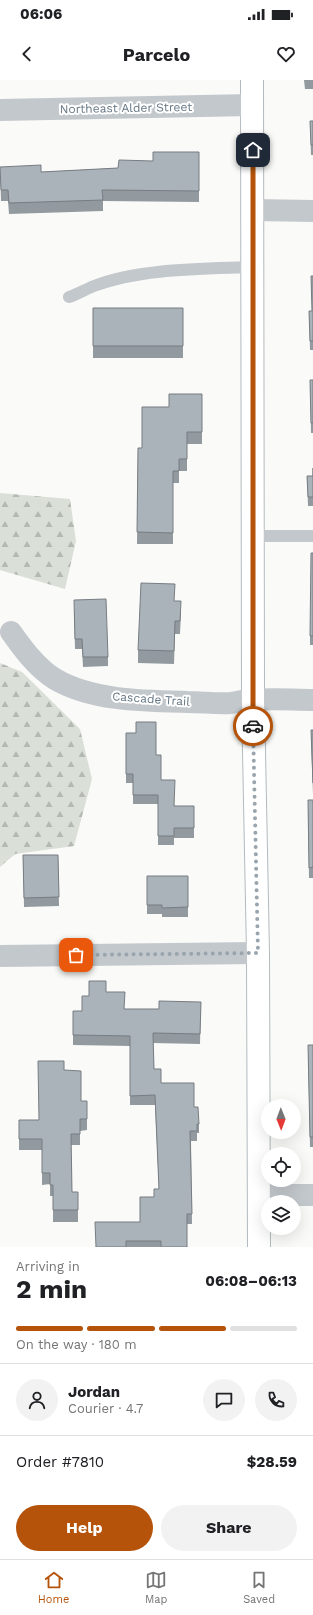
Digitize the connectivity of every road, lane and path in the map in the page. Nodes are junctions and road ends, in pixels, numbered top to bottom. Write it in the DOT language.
graph roads {
  1 [pos="252,80"];
  2 [pos="252,105"];
  3 [pos="0,110"];
  4 [pos="253,210"];
  5 [pos="313,211"];
  6 [pos="253,267"];
  7 [pos="69,297"];
  8 [pos="253,536"];
  9 [pos="313,536"];
  10 [pos="12,632"];
  11 [pos="253,700"];
  12 [pos="313,700"];
  13 [pos="258,953"];
  14 [pos="0,956"];
  15 [pos="259,1195"];
  16 [pos="313,1195"];
  17 [pos="259,1247"];
  1 -- 2 [label="main road"];
  2 -- 3 [label="street, Northeast Alder Street"];
  2 -- 4 [label="main road"];
  4 -- 5 [label="street"];
  4 -- 6 [label="main road"];
  6 -- 7 [label="lane"];
  6 -- 8 [label="main road"];
  8 -- 9 [label="lane"];
  8 -- 11 [label="main road"];
  10 -- 11 [label="street, Cascade Trail"];
  11 -- 12 [label="street, Cascade Trail"];
  11 -- 13 [label="main road"];
  13 -- 14 [label="street"];
  13 -- 15 [label="main road"];
  15 -- 16 [label="street"];
  15 -- 17 [label="main road"];
}
